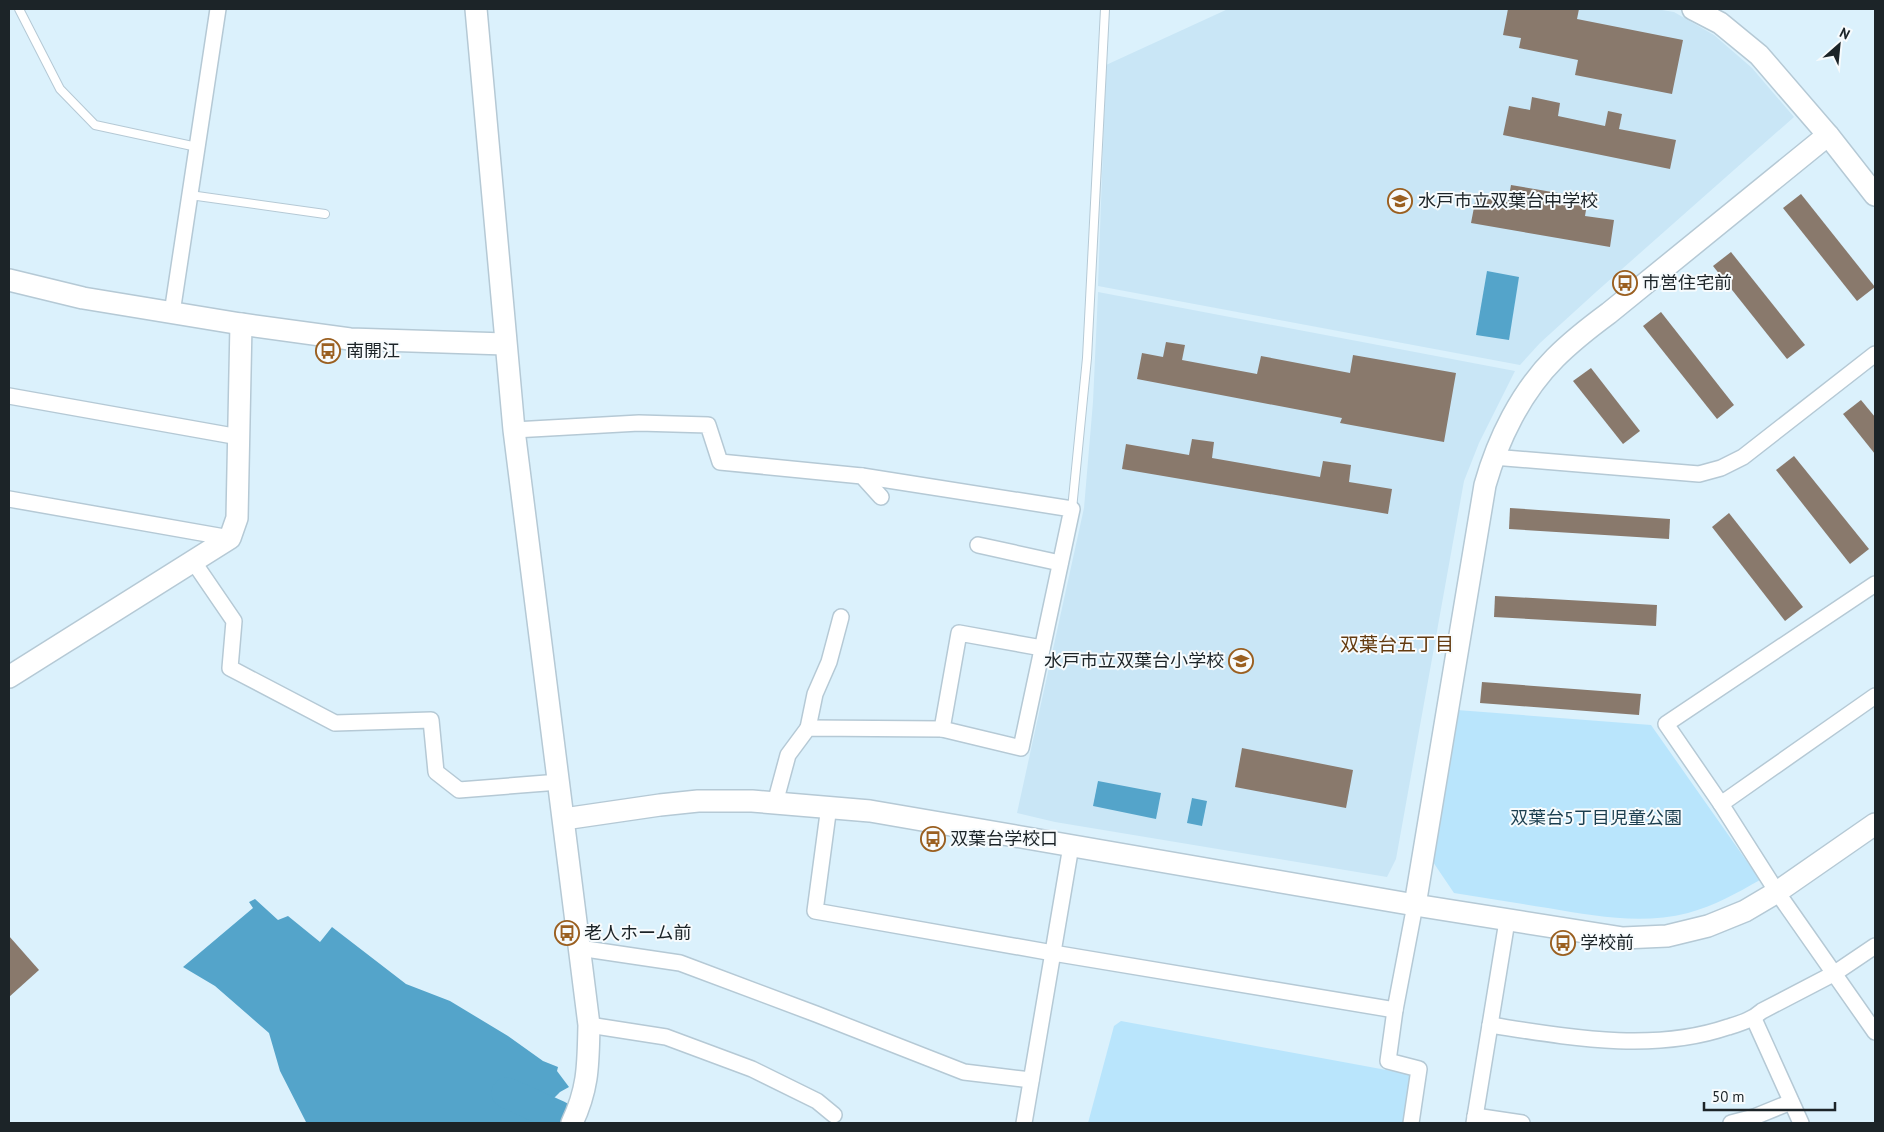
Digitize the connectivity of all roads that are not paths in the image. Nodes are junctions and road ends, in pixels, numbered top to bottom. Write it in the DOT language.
graph roads {
  1 [pos="19,9"];
  2 [pos="218,9"];
  3 [pos="476,9"];
  4 [pos="1105,9"];
  5 [pos="1693,9"];
  6 [pos="1828,135"];
  7 [pos="197,147"];
  8 [pos="190,195"];
  9 [pos="1875,195"];
  10 [pos="324,214"];
  11 [pos="9,280"];
  12 [pos="172,313"];
  13 [pos="241,324"];
  14 [pos="505,344"];
  15 [pos="1875,354"];
  16 [pos="9,396"];
  17 [pos="514,430"];
  18 [pos="239,437"];
  19 [pos="1493,457"];
  20 [pos="862,476"];
  21 [pos="881,497"];
  22 [pos="9,499"];
  23 [pos="1072,509"];
  24 [pos="230,538"];
  25 [pos="978,545"];
  26 [pos="192,561"];
  27 [pos="1060,563"];
  28 [pos="1875,584"];
  29 [pos="840,617"];
  30 [pos="1042,648"];
  31 [pos="9,676"];
  32 [pos="1875,696"];
  33 [pos="808,728"];
  34 [pos="942,729"];
  35 [pos="559,782"];
  36 [pos="775,803"];
  37 [pos="1722,804"];
  38 [pos="829,806"];
  39 [pos="564,819"];
  40 [pos="1875,824"];
  41 [pos="1071,846"];
  42 [pos="1777,892"];
  43 [pos="1415,905"];
  44 [pos="1508,921"];
  45 [pos="1875,946"];
  46 [pos="579,948"];
  47 [pos="1053,953"];
  48 [pos="1835,973"];
  49 [pos="1395,1010"];
  50 [pos="1754,1019"];
  51 [pos="1490,1024"];
  52 [pos="589,1025"];
  53 [pos="1875,1032"];
  54 [pos="1031,1080"];
  55 [pos="1791,1102"];
  56 [pos="834,1115"];
  57 [pos="1474,1120"];
  58 [pos="572,1123"];
  59 [pos="1024,1123"];
  60 [pos="1411,1123"];
  61 [pos="1522,1123"];
  62 [pos="1731,1123"];
  63 [pos="1802,1123"];
  1 -- 7 [label="lane"];
  2 -- 7 [label="street"];
  3 -- 14 [label="street"];
  4 -- 23 [label="lane"];
  5 -- 6 [label="street"];
  6 -- 9 [label="street"];
  6 -- 19 [label="street"];
  7 -- 8 [label="street"];
  8 -- 10 [label="lane"];
  8 -- 12 [label="street"];
  11 -- 12 [label="street"];
  12 -- 13 [label="street"];
  13 -- 14 [label="street"];
  13 -- 18 [label="street"];
  14 -- 17 [label="street"];
  15 -- 19 [label="street"];
  16 -- 18 [label="street"];
  17 -- 20 [label="street"];
  17 -- 35 [label="street"];
  18 -- 24 [label="street"];
  19 -- 43 [label="street"];
  20 -- 21 [label="street"];
  20 -- 23 [label="street"];
  22 -- 24 [label="street"];
  23 -- 27 [label="street"];
  24 -- 26 [label="street"];
  25 -- 27 [label="street"];
  26 -- 31 [label="street"];
  26 -- 35 [label="street"];
  27 -- 30 [label="street"];
  28 -- 37 [label="street"];
  29 -- 33 [label="street"];
  30 -- 34 [label="street"];
  30 -- 34 [label="street"];
  32 -- 37 [label="street"];
  33 -- 34 [label="street"];
  33 -- 36 [label="street"];
  35 -- 39 [label="street"];
  36 -- 38 [label="street"];
  36 -- 39 [label="street"];
  37 -- 42 [label="street"];
  38 -- 41 [label="street"];
  38 -- 47 [label="street"];
  39 -- 46 [label="street"];
  40 -- 42 [label="street"];
  41 -- 43 [label="street"];
  41 -- 47 [label="street"];
  42 -- 44 [label="street"];
  42 -- 48 [label="street"];
  43 -- 44 [label="street"];
  43 -- 49 [label="street"];
  44 -- 51 [label="street"];
  45 -- 48 [label="street"];
  46 -- 52 [label="street"];
  46 -- 54 [label="street"];
  47 -- 49 [label="street"];
  47 -- 54 [label="street"];
  48 -- 50 [label="street"];
  48 -- 53 [label="street"];
  49 -- 60 [label="street"];
  50 -- 51 [label="street"];
  50 -- 55 [label="street"];
  51 -- 57 [label="street"];
  52 -- 56 [label="street"];
  52 -- 58 [label="street"];
  54 -- 59 [label="street"];
  55 -- 62 [label="street"];
  55 -- 63 [label="street"];
  57 -- 61 [label="street"];
}
